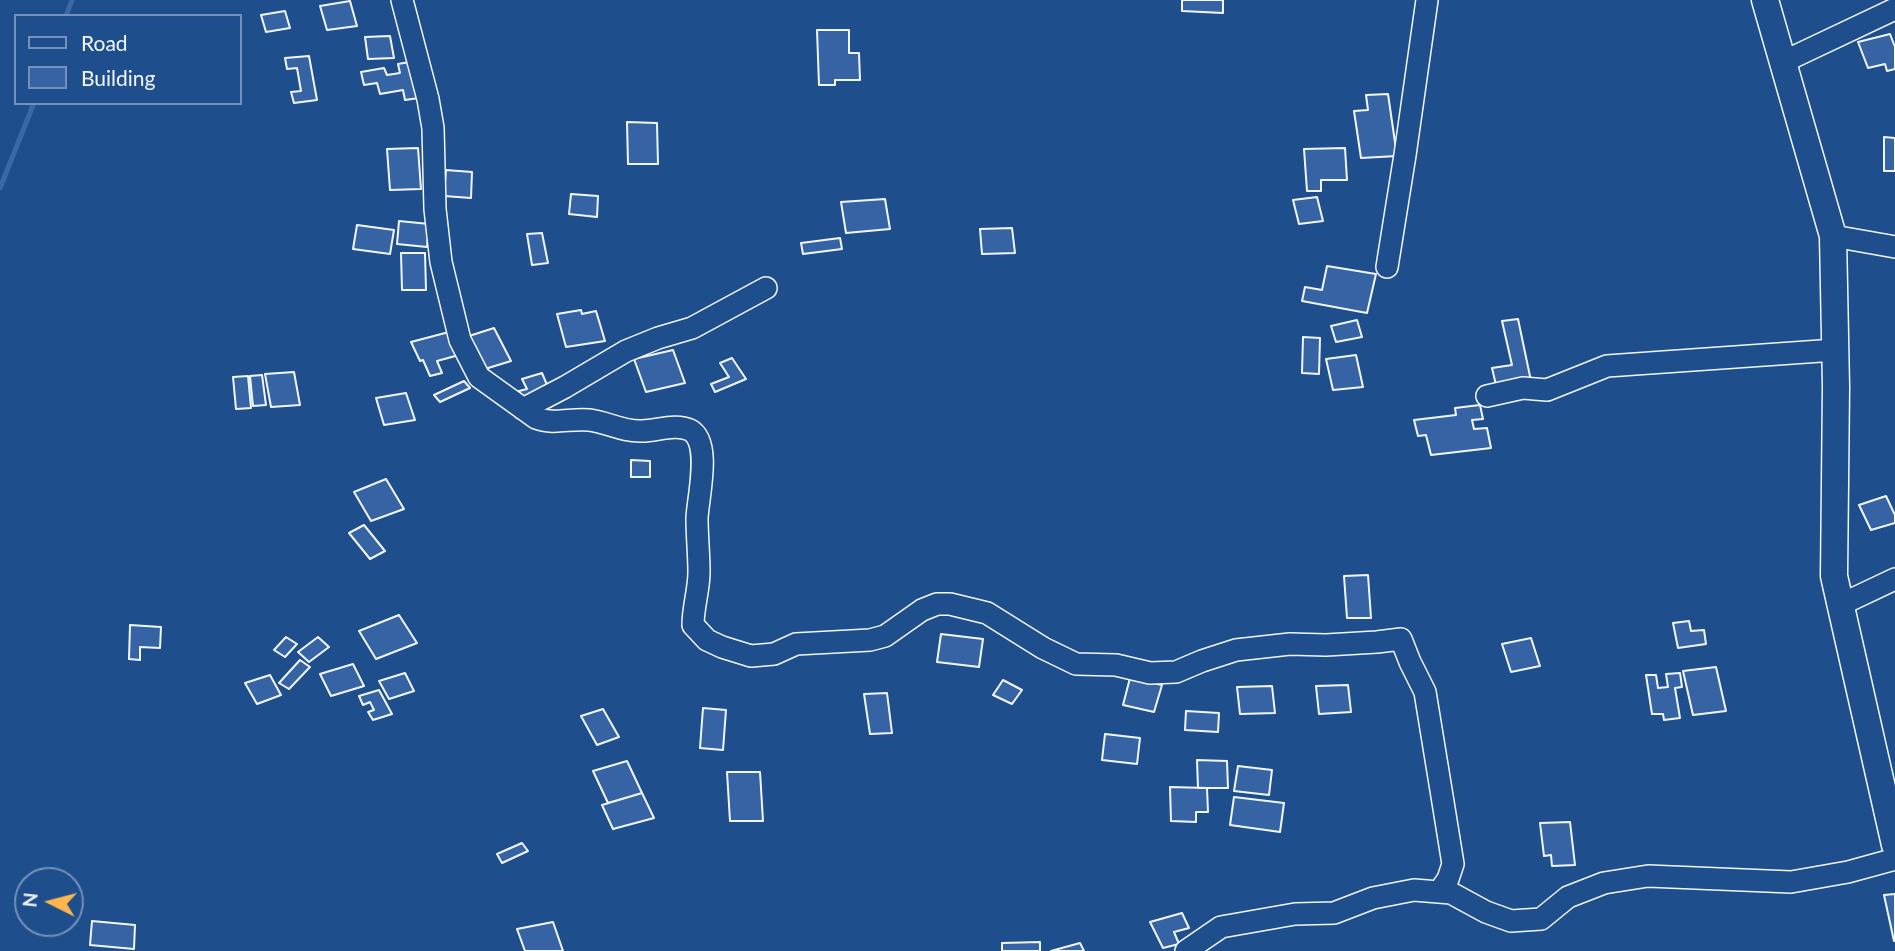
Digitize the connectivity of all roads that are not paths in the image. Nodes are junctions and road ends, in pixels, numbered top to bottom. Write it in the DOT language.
graph roads {
  1 [pos="402,0"];
  2 [pos="1427,0"];
  3 [pos="1765,0"];
  4 [pos="1895,9"];
  5 [pos="1783,62"];
  6 [pos="1833,236"];
  7 [pos="1895,247"];
  8 [pos="1387,267"];
  9 [pos="766,288"];
  10 [pos="1835,350"];
  11 [pos="1487,396"];
  12 [pos="523,409"];
  13 [pos="1895,579"];
  14 [pos="1840,605"];
  15 [pos="1895,845"];
  16 [pos="1895,859"];
  17 [pos="1439,892"];
  18 [pos="1186,951"];
  1 -- 12 [label="street"];
  2 -- 8 [label="street"];
  3 -- 5 [label="main road"];
  4 -- 5 [label="street"];
  5 -- 6 [label="main road"];
  6 -- 7 [label="street"];
  6 -- 10 [label="main road"];
  9 -- 12 [label="street"];
  10 -- 11 [label="street"];
  10 -- 14 [label="main road"];
  12 -- 17 [label="street"];
  13 -- 14 [label="street"];
  14 -- 15 [label="main road"];
  16 -- 17 [label="street"];
  17 -- 18 [label="street"];
}
